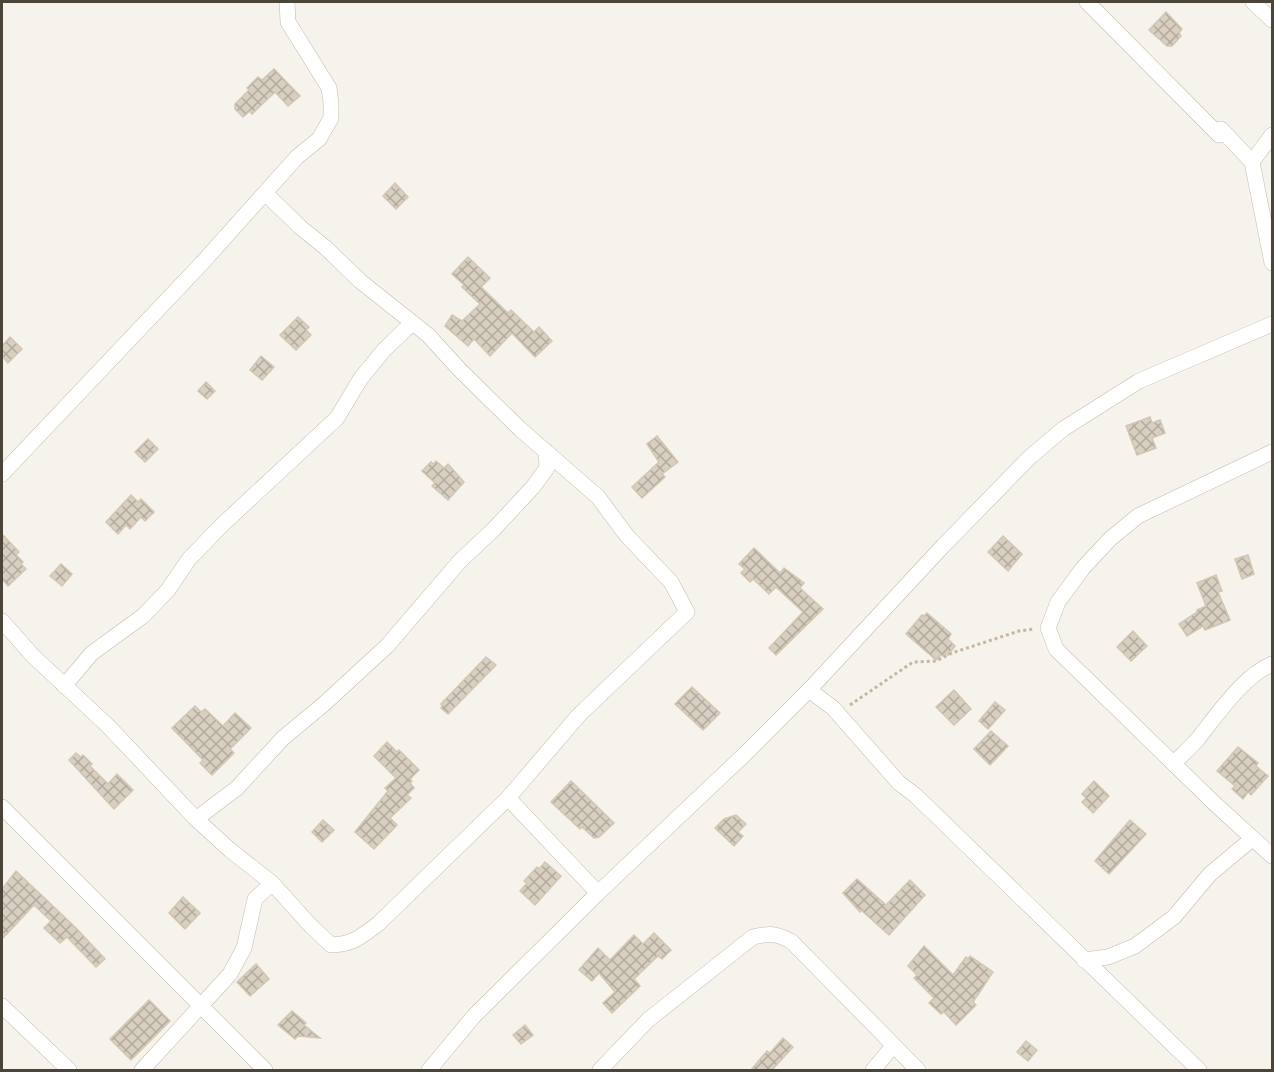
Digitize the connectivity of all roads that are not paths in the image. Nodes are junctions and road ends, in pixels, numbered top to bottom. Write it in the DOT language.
graph roads {
  1 [pos="287,2"];
  2 [pos="1087,2"];
  3 [pos="1253,2"];
  4 [pos="1272,20"];
  5 [pos="1272,135"];
  6 [pos="1252,162"];
  7 [pos="266,193"];
  8 [pos="1272,263"];
  9 [pos="412,323"];
  10 [pos="1272,324"];
  11 [pos="546,451"];
  12 [pos="1272,452"];
  13 [pos="2,474"];
  14 [pos="2,621"];
  15 [pos="1272,664"];
  16 [pos="63,686"];
  17 [pos="809,690"];
  18 [pos="1174,763"];
  19 [pos="508,798"];
  20 [pos="2,807"];
  21 [pos="196,819"];
  22 [pos="1252,839"];
  23 [pos="1272,856"];
  24 [pos="272,883"];
  25 [pos="598,893"];
  26 [pos="1084,960"];
  27 [pos="200,1005"];
  28 [pos="2,1006"];
  29 [pos="893,1046"];
  30 [pos="69,1071"];
  31 [pos="142,1071"];
  32 [pos="265,1071"];
  33 [pos="429,1071"];
  34 [pos="600,1071"];
  35 [pos="873,1071"];
  36 [pos="918,1071"];
  37 [pos="1199,1071"];
  1 -- 7 [label="street"];
  2 -- 6 [label="street"];
  3 -- 4 [label="street"];
  5 -- 6 [label="street"];
  6 -- 8 [label="street"];
  7 -- 9 [label="street"];
  7 -- 13 [label="street"];
  9 -- 11 [label="street"];
  9 -- 16 [label="street"];
  10 -- 17 [label="street"];
  11 -- 19 [label="street"];
  11 -- 21 [label="street"];
  12 -- 18 [label="street"];
  14 -- 16 [label="street"];
  15 -- 18 [label="street"];
  16 -- 21 [label="street"];
  17 -- 25 [label="street"];
  17 -- 26 [label="street"];
  18 -- 22 [label="street"];
  19 -- 24 [label="street"];
  19 -- 25 [label="street"];
  20 -- 27 [label="street"];
  21 -- 24 [label="street"];
  22 -- 23 [label="street"];
  22 -- 26 [label="street"];
  24 -- 27 [label="street"];
  25 -- 33 [label="street"];
  26 -- 37 [label="street"];
  27 -- 31 [label="street"];
  27 -- 32 [label="street"];
  28 -- 30 [label="street"];
  29 -- 34 [label="street"];
  29 -- 35 [label="street"];
  29 -- 36 [label="street"];
}
